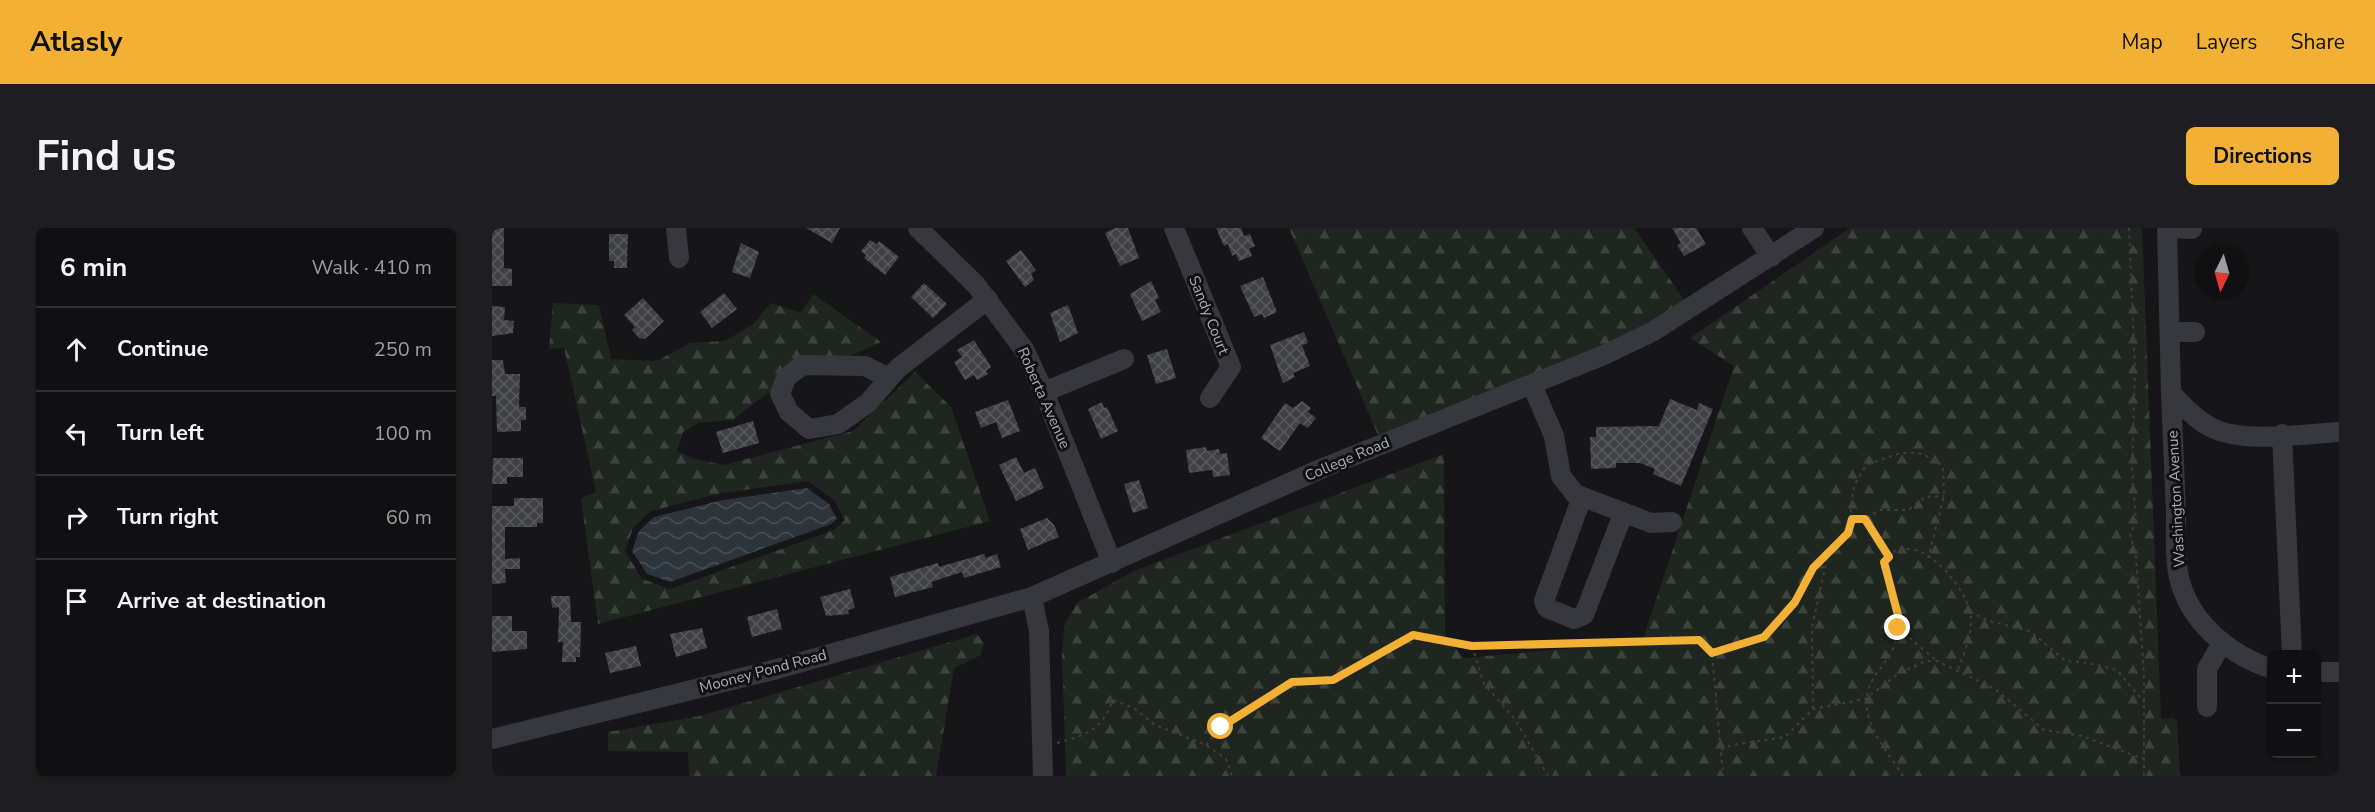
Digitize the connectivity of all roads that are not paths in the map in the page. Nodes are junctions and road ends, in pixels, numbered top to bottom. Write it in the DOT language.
graph roads {
  1 [pos="676,228"];
  2 [pos="918,228"];
  3 [pos="1174,228"];
  4 [pos="1752,228"];
  5 [pos="1814,228"];
  6 [pos="2167,228"];
  7 [pos="2192,229"];
  8 [pos="1772,257"];
  9 [pos="679,258"];
  10 [pos="988,299"];
  11 [pos="2169,332"];
  12 [pos="2195,332"];
  13 [pos="1124,360"];
  14 [pos="889,378"];
  15 [pos="1532,385"];
  16 [pos="1044,392"];
  17 [pos="2171,393"];
  18 [pos="1210,398"];
  19 [pos="2339,432"];
  20 [pos="2282,434"];
  21 [pos="1582,497"];
  22 [pos="1623,513"];
  23 [pos="1672,522"];
  24 [pos="1112,563"];
  25 [pos="1032,597"];
  26 [pos="2222,643"];
  27 [pos="2292,650"];
  28 [pos="2267,667"];
  29 [pos="2321,672"];
  30 [pos="2339,672"];
  31 [pos="2207,707"];
  32 [pos="492,739"];
  33 [pos="1043,776"];
  1 -- 9 [label="street"];
  2 -- 10 [label="street, Roberta Avenue"];
  3 -- 18 [label="street, Sandy Court"];
  4 -- 8 [label="street"];
  5 -- 8 [label="street, College Road"];
  6 -- 7 [label="street"];
  6 -- 11 [label="street, Washington Avenue"];
  8 -- 15 [label="street, College Road"];
  10 -- 14 [label="street"];
  10 -- 16 [label="street, Roberta Avenue"];
  11 -- 12 [label="street"];
  11 -- 17 [label="street, Washington Avenue"];
  13 -- 16 [label="street"];
  14 -- 14 [label="street"];
  15 -- 21 [label="street"];
  15 -- 24 [label="street, College Road"];
  16 -- 24 [label="street, Roberta Avenue"];
  17 -- 20 [label="street, Washington Avenue"];
  17 -- 26 [label="street, Washington Avenue"];
  19 -- 20 [label="street, Washington Avenue"];
  20 -- 27 [label="street"];
  21 -- 22 [label="street"];
  21 -- 22 [label="street"];
  22 -- 23 [label="street"];
  24 -- 25 [label="street, College Road"];
  25 -- 32 [label="street, Mooney Pond Road"];
  25 -- 33 [label="street"];
  26 -- 28 [label="street, Washington Avenue"];
  26 -- 31 [label="street"];
  29 -- 30 [label="street"];
}
